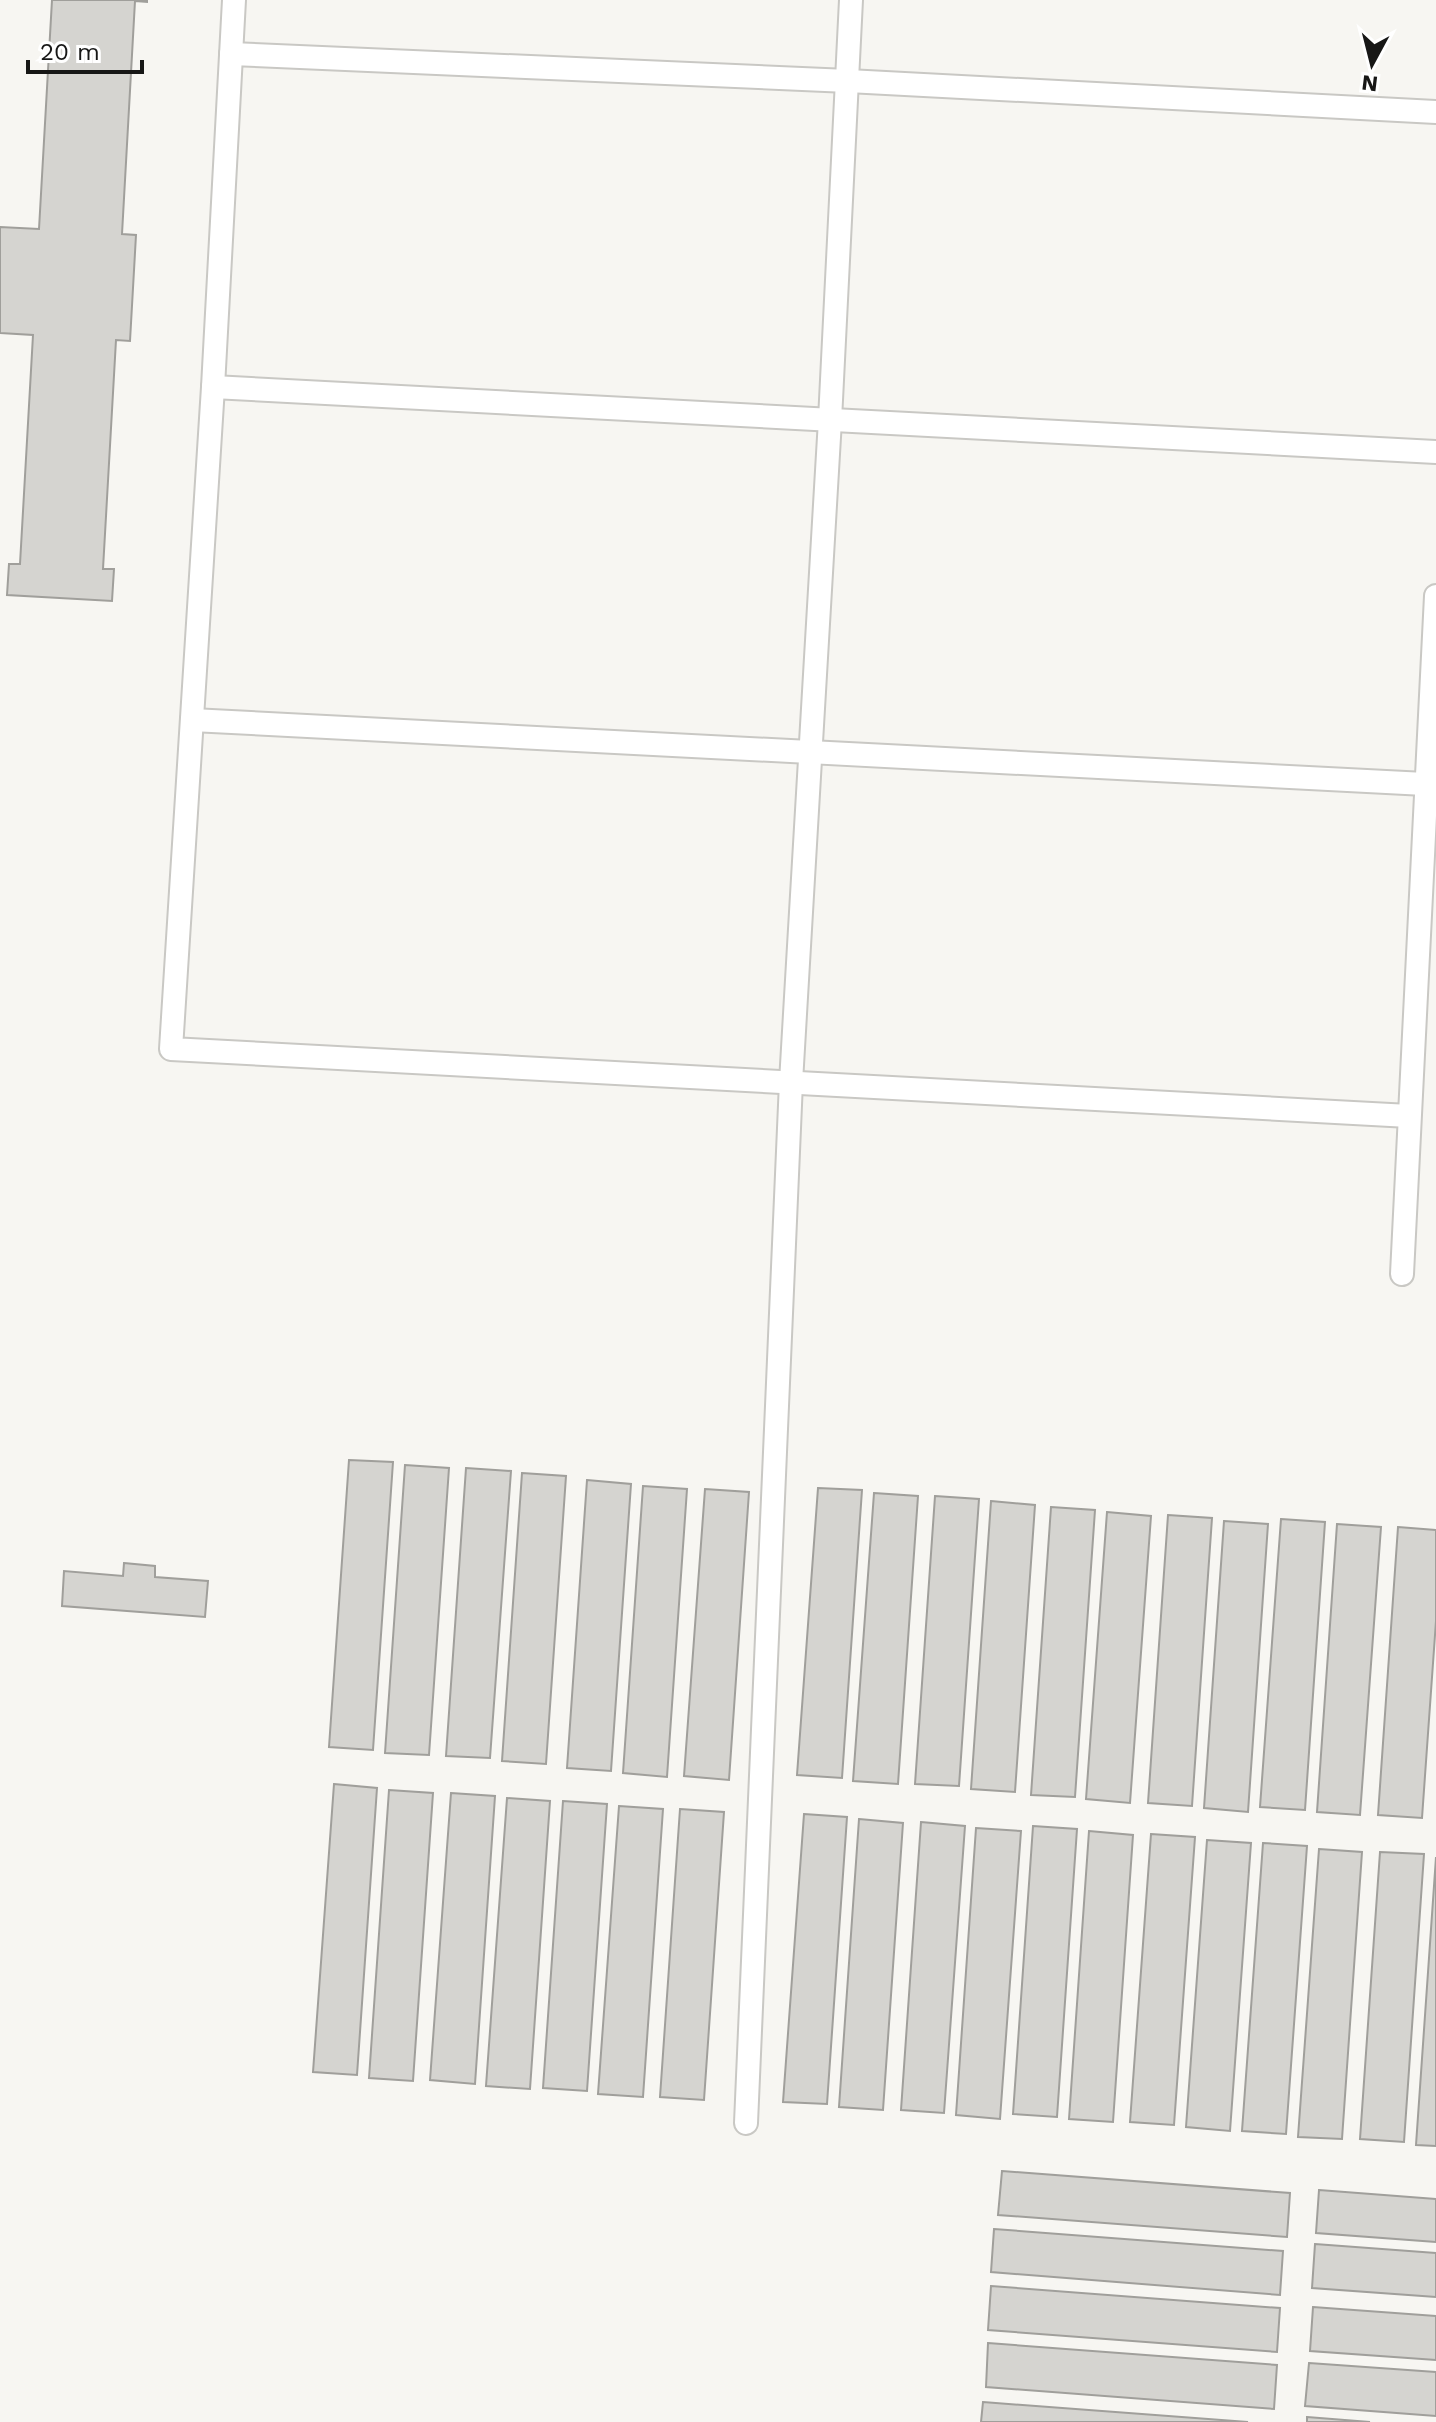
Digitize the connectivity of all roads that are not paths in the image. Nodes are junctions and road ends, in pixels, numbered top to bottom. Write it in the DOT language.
graph roads {
  1 [pos="234,0"];
  2 [pos="851,0"];
  3 [pos="231,54"];
  4 [pos="848,81"];
  5 [pos="1436,112"];
  6 [pos="213,387"];
  7 [pos="830,420"];
  8 [pos="1436,452"];
  9 [pos="1436,596"];
  10 [pos="192,720"];
  11 [pos="811,752"];
  12 [pos="1425,784"];
  13 [pos="791,1082"];
  14 [pos="1409,1116"];
  15 [pos="1402,1274"];
  16 [pos="746,2123"];
  1 -- 3 [label="lane"];
  2 -- 4 [label="lane"];
  3 -- 4 [label="lane"];
  3 -- 6 [label="lane"];
  4 -- 5 [label="lane"];
  4 -- 7 [label="lane"];
  6 -- 7 [label="lane"];
  6 -- 10 [label="lane"];
  7 -- 8 [label="lane"];
  7 -- 11 [label="lane"];
  9 -- 12 [label="lane"];
  10 -- 11 [label="lane"];
  10 -- 13 [label="lane"];
  11 -- 12 [label="lane"];
  11 -- 13 [label="lane"];
  12 -- 14 [label="lane"];
  13 -- 14 [label="lane"];
  13 -- 16 [label="lane"];
  14 -- 15 [label="lane"];
}
